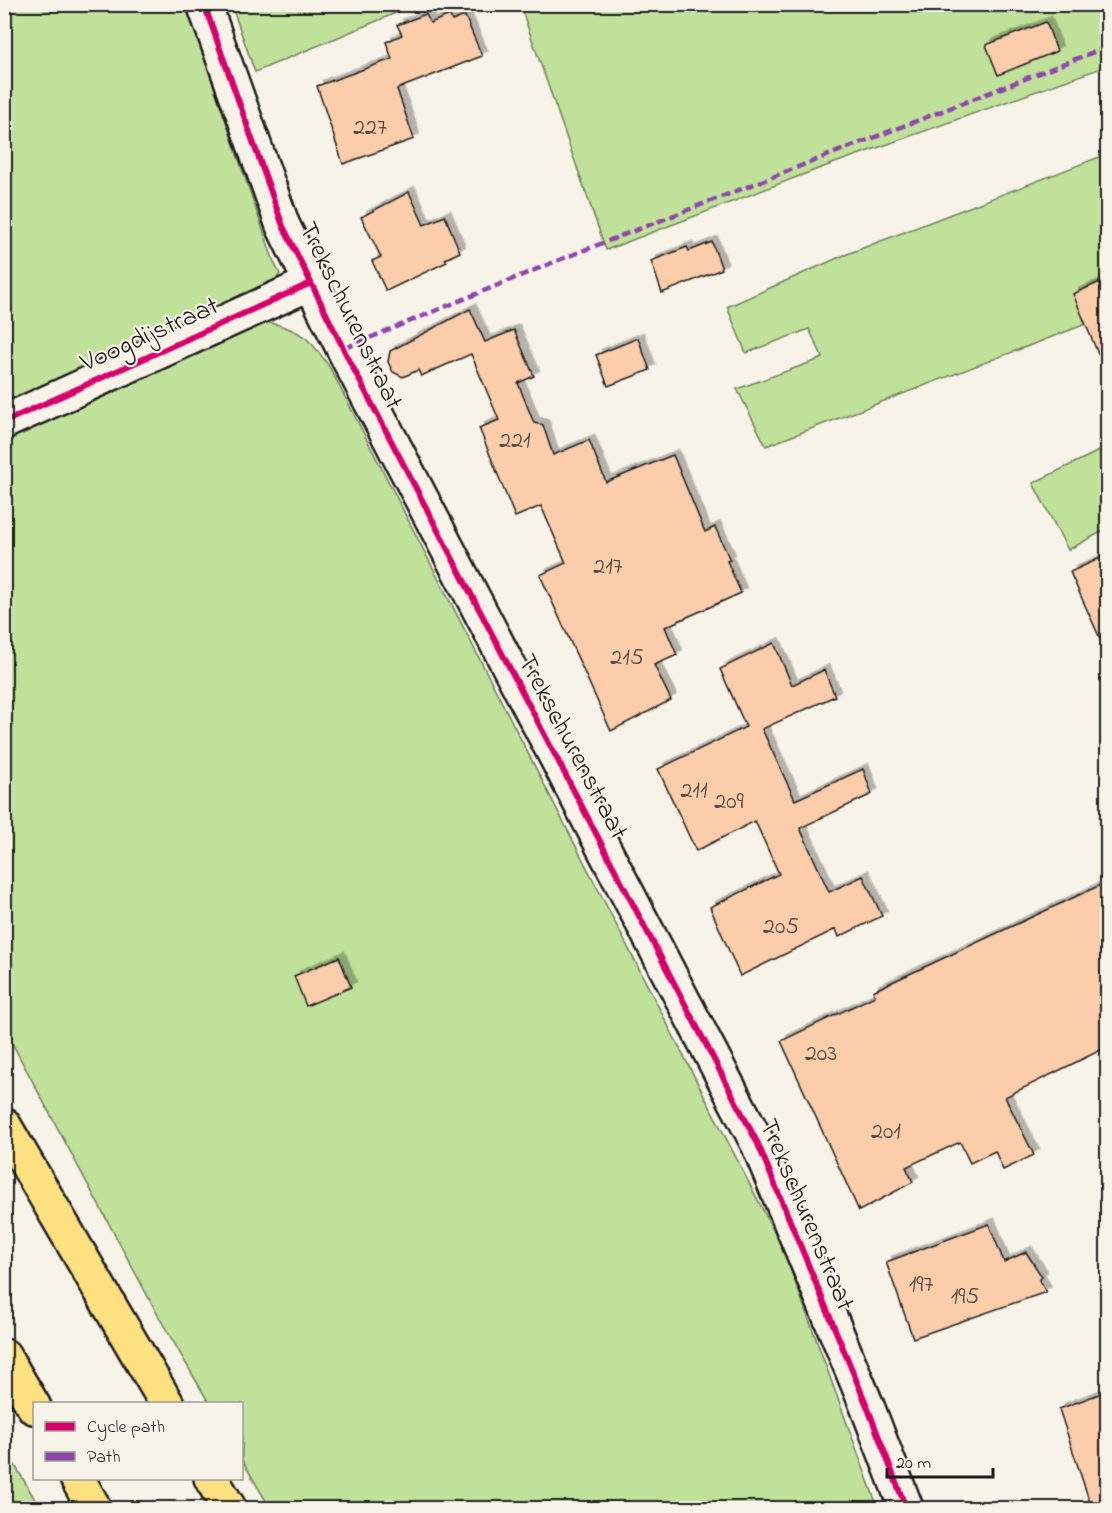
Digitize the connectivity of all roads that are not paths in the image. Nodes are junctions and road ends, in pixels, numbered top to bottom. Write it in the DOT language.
graph roads {
  1 [pos="204,4"];
  2 [pos="311,283"];
  3 [pos="4,422"];
  4 [pos="4,1125"];
  5 [pos="4,1356"];
  6 [pos="166,1402"];
  7 [pos="33,1405"];
  8 [pos="78,1480"];
  9 [pos="212,1480"];
  10 [pos="94,1509"];
  11 [pos="229,1509"];
  12 [pos="906,1509"];
  1 -- 2 [label="street, Trekschurenstraat"];
  2 -- 3 [label="street, Voogdijstraat"];
  2 -- 12 [label="street, Trekschurenstraat"];
  4 -- 6 [label="highway"];
  5 -- 7 [label="highway"];
  8 -- 10 [label="highway"];
  9 -- 11 [label="highway"];
}
